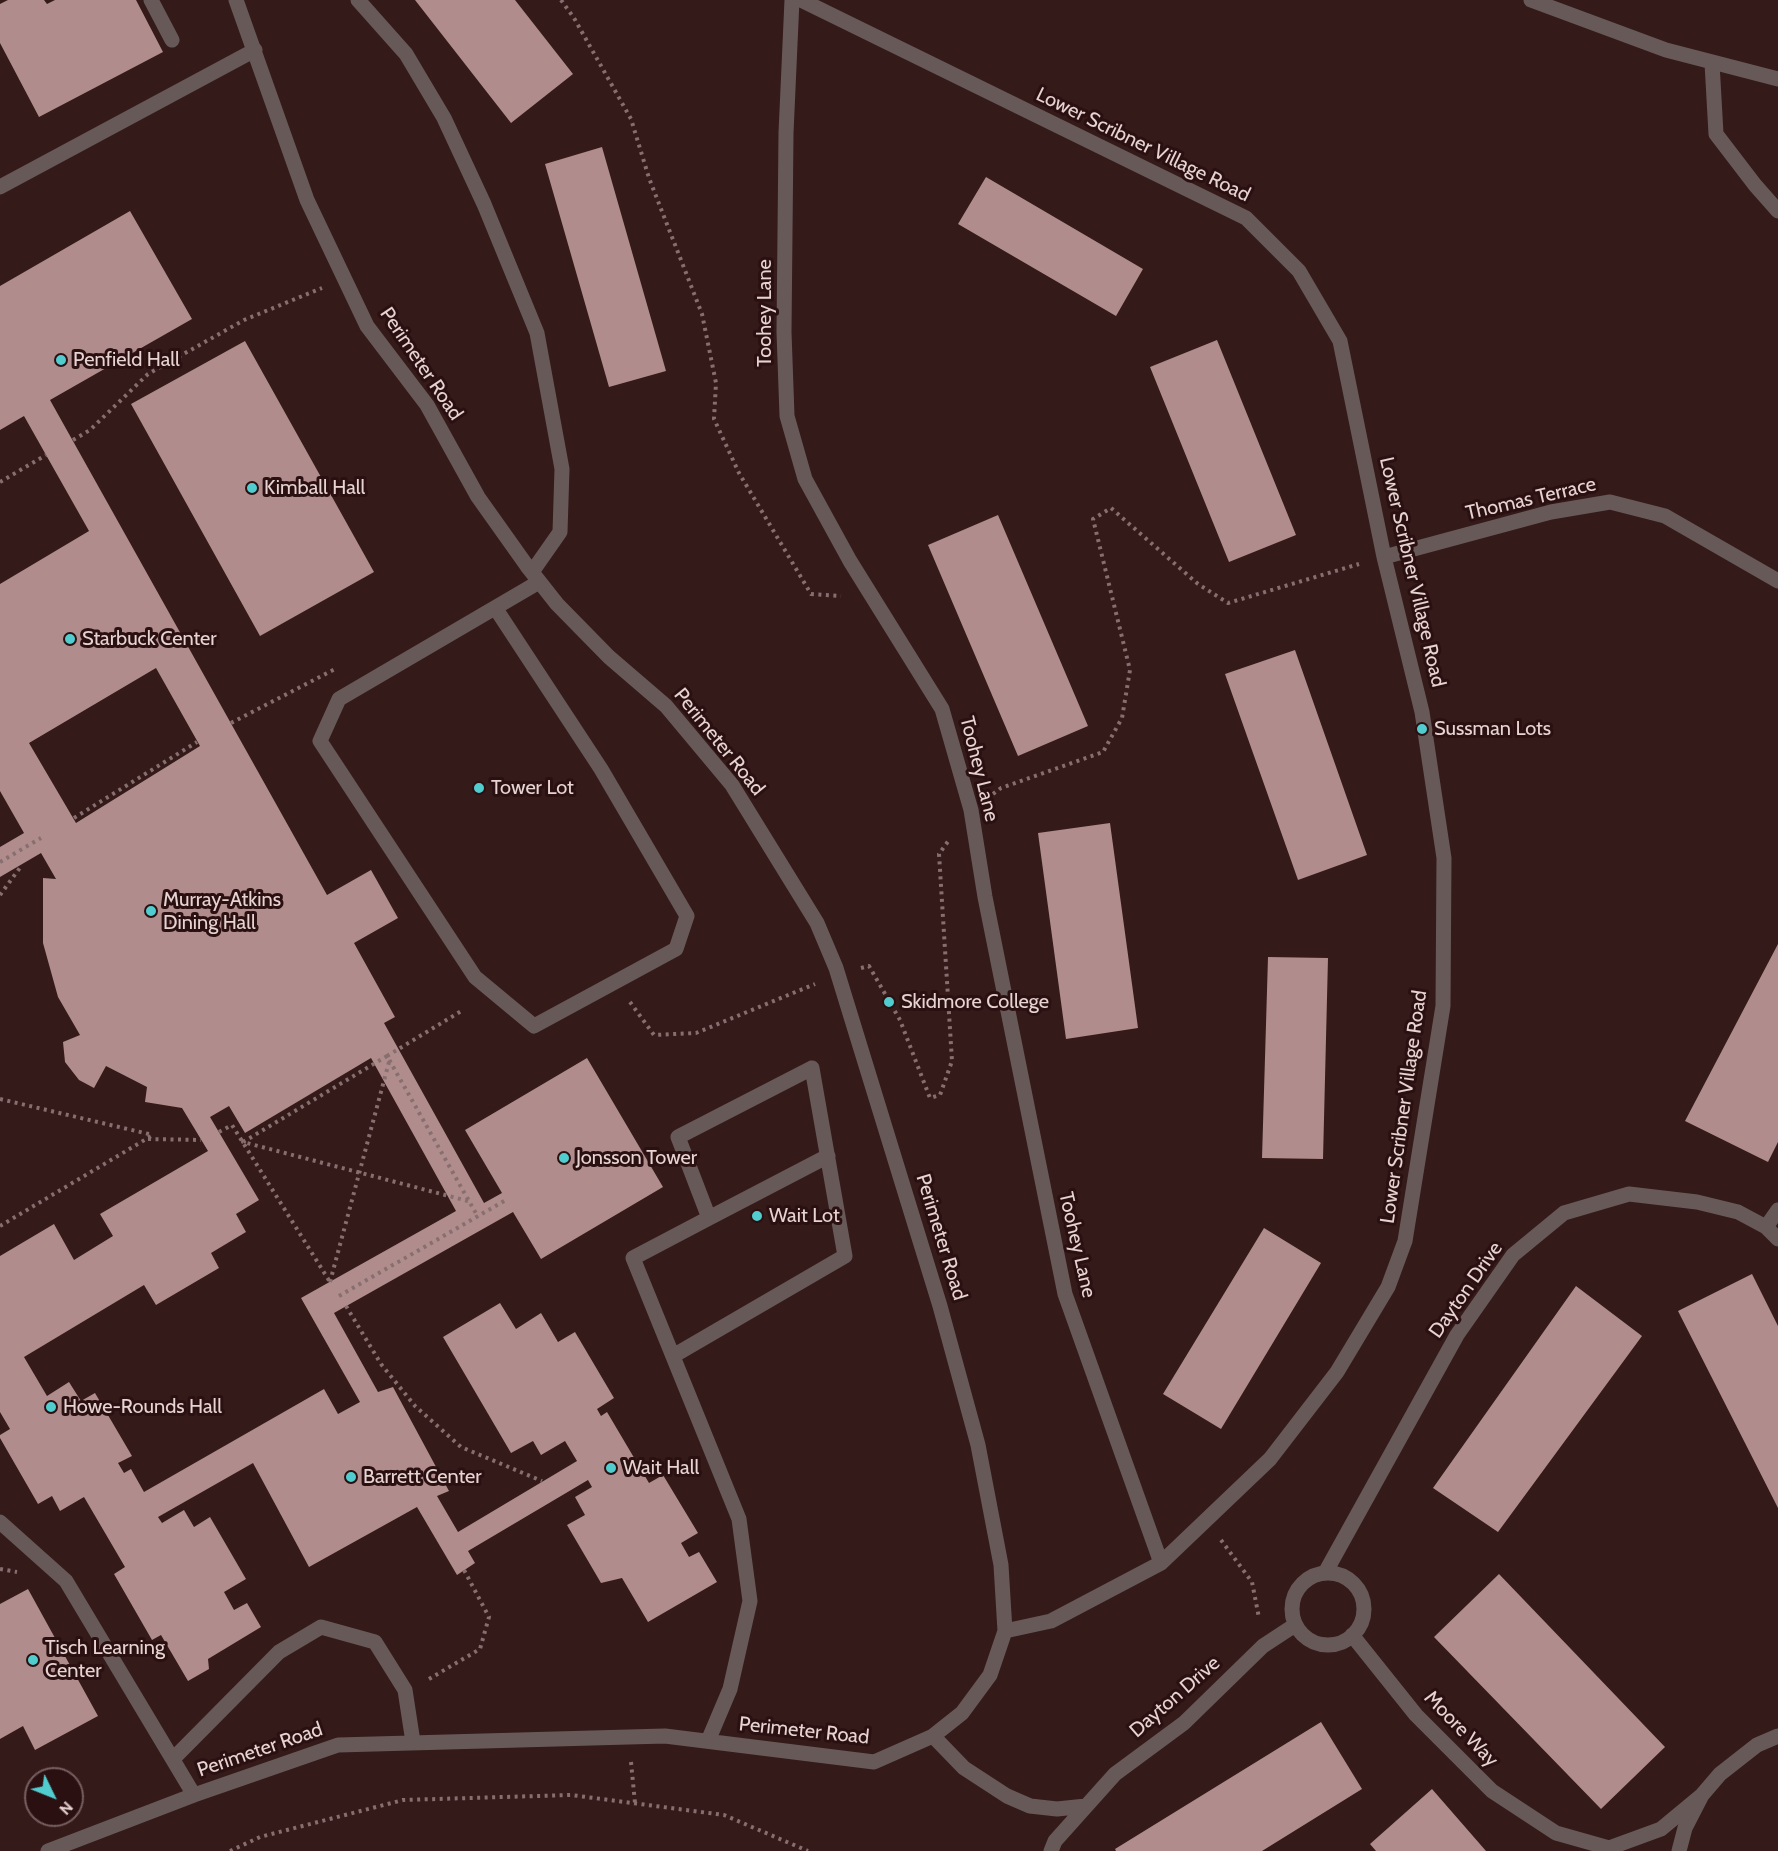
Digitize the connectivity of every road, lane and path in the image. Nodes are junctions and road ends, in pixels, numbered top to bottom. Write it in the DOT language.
graph roads {
  1 [pos="151,0"];
  2 [pos="236,0"];
  3 [pos="358,0"];
  4 [pos="561,0"];
  5 [pos="792,0"];
  6 [pos="801,0"];
  7 [pos="1531,0"];
  8 [pos="172,40"];
  9 [pos="255,51"];
  10 [pos="1712,63"];
  11 [pos="1778,79"];
  12 [pos="0,187"];
  13 [pos="1778,211"];
  14 [pos="345,278"];
  15 [pos="73,440"];
  16 [pos="46,455"];
  17 [pos="0,482"];
  18 [pos="1384,557"];
  19 [pos="536,577"];
  20 [pos="1778,581"];
  21 [pos="872,597"];
  22 [pos="496,609"];
  23 [pos="197,742"];
  24 [pos="971,810"];
  25 [pos="74,818"];
  26 [pos="41,838"];
  27 [pos="0,862"];
  28 [pos="22,864"];
  29 [pos="0,895"];
  30 [pos="838,975"];
  31 [pos="616,982"];
  32 [pos="463,1010"];
  33 [pos="388,1059"];
  34 [pos="0,1098"];
  35 [pos="219,1132"];
  36 [pos="147,1139"];
  37 [pos="201,1140"];
  38 [pos="243,1142"];
  39 [pos="828,1156"];
  40 [pos="359,1172"];
  41 [pos="506,1200"];
  42 [pos="468,1201"];
  43 [pos="1778,1210"];
  44 [pos="478,1217"];
  45 [pos="710,1218"];
  46 [pos="0,1226"];
  47 [pos="1766,1227"];
  48 [pos="1778,1239"];
  49 [pos="339,1296"];
  50 [pos="346,1306"];
  51 [pos="673,1356"];
  52 [pos="542,1481"];
  53 [pos="1206,1520"];
  54 [pos="0,1522"];
  55 [pos="1161,1563"];
  56 [pos="464,1570"];
  57 [pos="1325,1573"];
  58 [pos="1295,1625"];
  59 [pos="1005,1630"];
  60 [pos="1352,1635"];
  61 [pos="1263,1646"];
  62 [pos="405,1690"];
  63 [pos="933,1736"];
  64 [pos="1778,1736"];
  65 [pos="708,1741"];
  66 [pos="413,1742"];
  67 [pos="631,1757"];
  68 [pos="173,1759"];
  69 [pos="194,1795"];
  70 [pos="1702,1795"];
  71 [pos="635,1803"];
  72 [pos="1086,1806"];
  73 [pos="1556,1833"];
  74 [pos="48,1851"];
  75 [pos="230,1851"];
  76 [pos="808,1851"];
  77 [pos="1051,1851"];
  78 [pos="1572,1851"];
  79 [pos="1679,1851"];
  1 -- 8 [label="street"];
  2 -- 9 [label="street, Perimeter Road"];
  3 -- 19 [label="street"];
  4 -- 21 [label="path"];
  5 -- 21 [label="street, Toohey Lane"];
  6 -- 18 [label="street, Lower Scribner Village Road"];
  7 -- 10 [label="street"];
  9 -- 12 [label="street"];
  9 -- 14 [label="street, Perimeter Road"];
  10 -- 11 [label="street"];
  10 -- 13 [label="street"];
  14 -- 15 [label="path"];
  14 -- 19 [label="street, Perimeter Road"];
  16 -- 17 [label="path"];
  18 -- 20 [label="street, Thomas Terrace"];
  18 -- 24 [label="path"];
  18 -- 53 [label="street, Lower Scribner Village Road"];
  19 -- 22 [label="street"];
  19 -- 30 [label="street, Perimeter Road"];
  21 -- 24 [label="street, Toohey Lane"];
  22 -- 31 [label="street"];
  22 -- 31 [label="street"];
  23 -- 25 [label="path"];
  24 -- 30 [label="path"];
  24 -- 55 [label="street, Toohey Lane"];
  26 -- 27 [label="path"];
  28 -- 29 [label="path"];
  30 -- 31 [label="path"];
  30 -- 59 [label="street, Perimeter Road"];
  32 -- 33 [label="path"];
  33 -- 38 [label="path"];
  33 -- 40 [label="path"];
  33 -- 42 [label="path"];
  34 -- 36 [label="path"];
  35 -- 38 [label="path"];
  36 -- 37 [label="path"];
  36 -- 46 [label="path"];
  38 -- 40 [label="path"];
  38 -- 40 [label="path"];
  39 -- 45 [label="street"];
  39 -- 45 [label="street"];
  39 -- 51 [label="street"];
  40 -- 42 [label="path"];
  41 -- 44 [label="path"];
  42 -- 44 [label="path"];
  43 -- 47 [label="street"];
  44 -- 49 [label="path"];
  45 -- 51 [label="street"];
  47 -- 48 [label="street, Dayton Drive"];
  47 -- 57 [label="street, Dayton Drive"];
  50 -- 52 [label="path"];
  51 -- 65 [label="street"];
  53 -- 55 [label="street, Lower Scribner Village Road"];
  53 -- 61 [label="path"];
  54 -- 68 [label="street"];
  55 -- 59 [label="street, Lower Scribner Village Road"];
  56 -- 62 [label="path"];
  57 -- 58 [label="street"];
  57 -- 60 [label="street"];
  58 -- 60 [label="street"];
  58 -- 61 [label="street, Dayton Drive"];
  59 -- 63 [label="street, Perimeter Road"];
  60 -- 73 [label="street, Moore Way"];
  61 -- 72 [label="street, Dayton Drive"];
  62 -- 66 [label="street"];
  62 -- 68 [label="street"];
  63 -- 65 [label="street, Perimeter Road"];
  63 -- 72 [label="street"];
  64 -- 70 [label="street"];
  65 -- 66 [label="street, Perimeter Road"];
  66 -- 69 [label="street, Perimeter Road"];
  67 -- 71 [label="path"];
  68 -- 69 [label="street"];
  69 -- 74 [label="street, Perimeter Road"];
  70 -- 73 [label="street, Moore Way"];
  70 -- 79 [label="street"];
  71 -- 75 [label="path"];
  71 -- 76 [label="path"];
  72 -- 77 [label="street, Dayton Drive"];
  73 -- 78 [label="street, Moore Way"];
}
